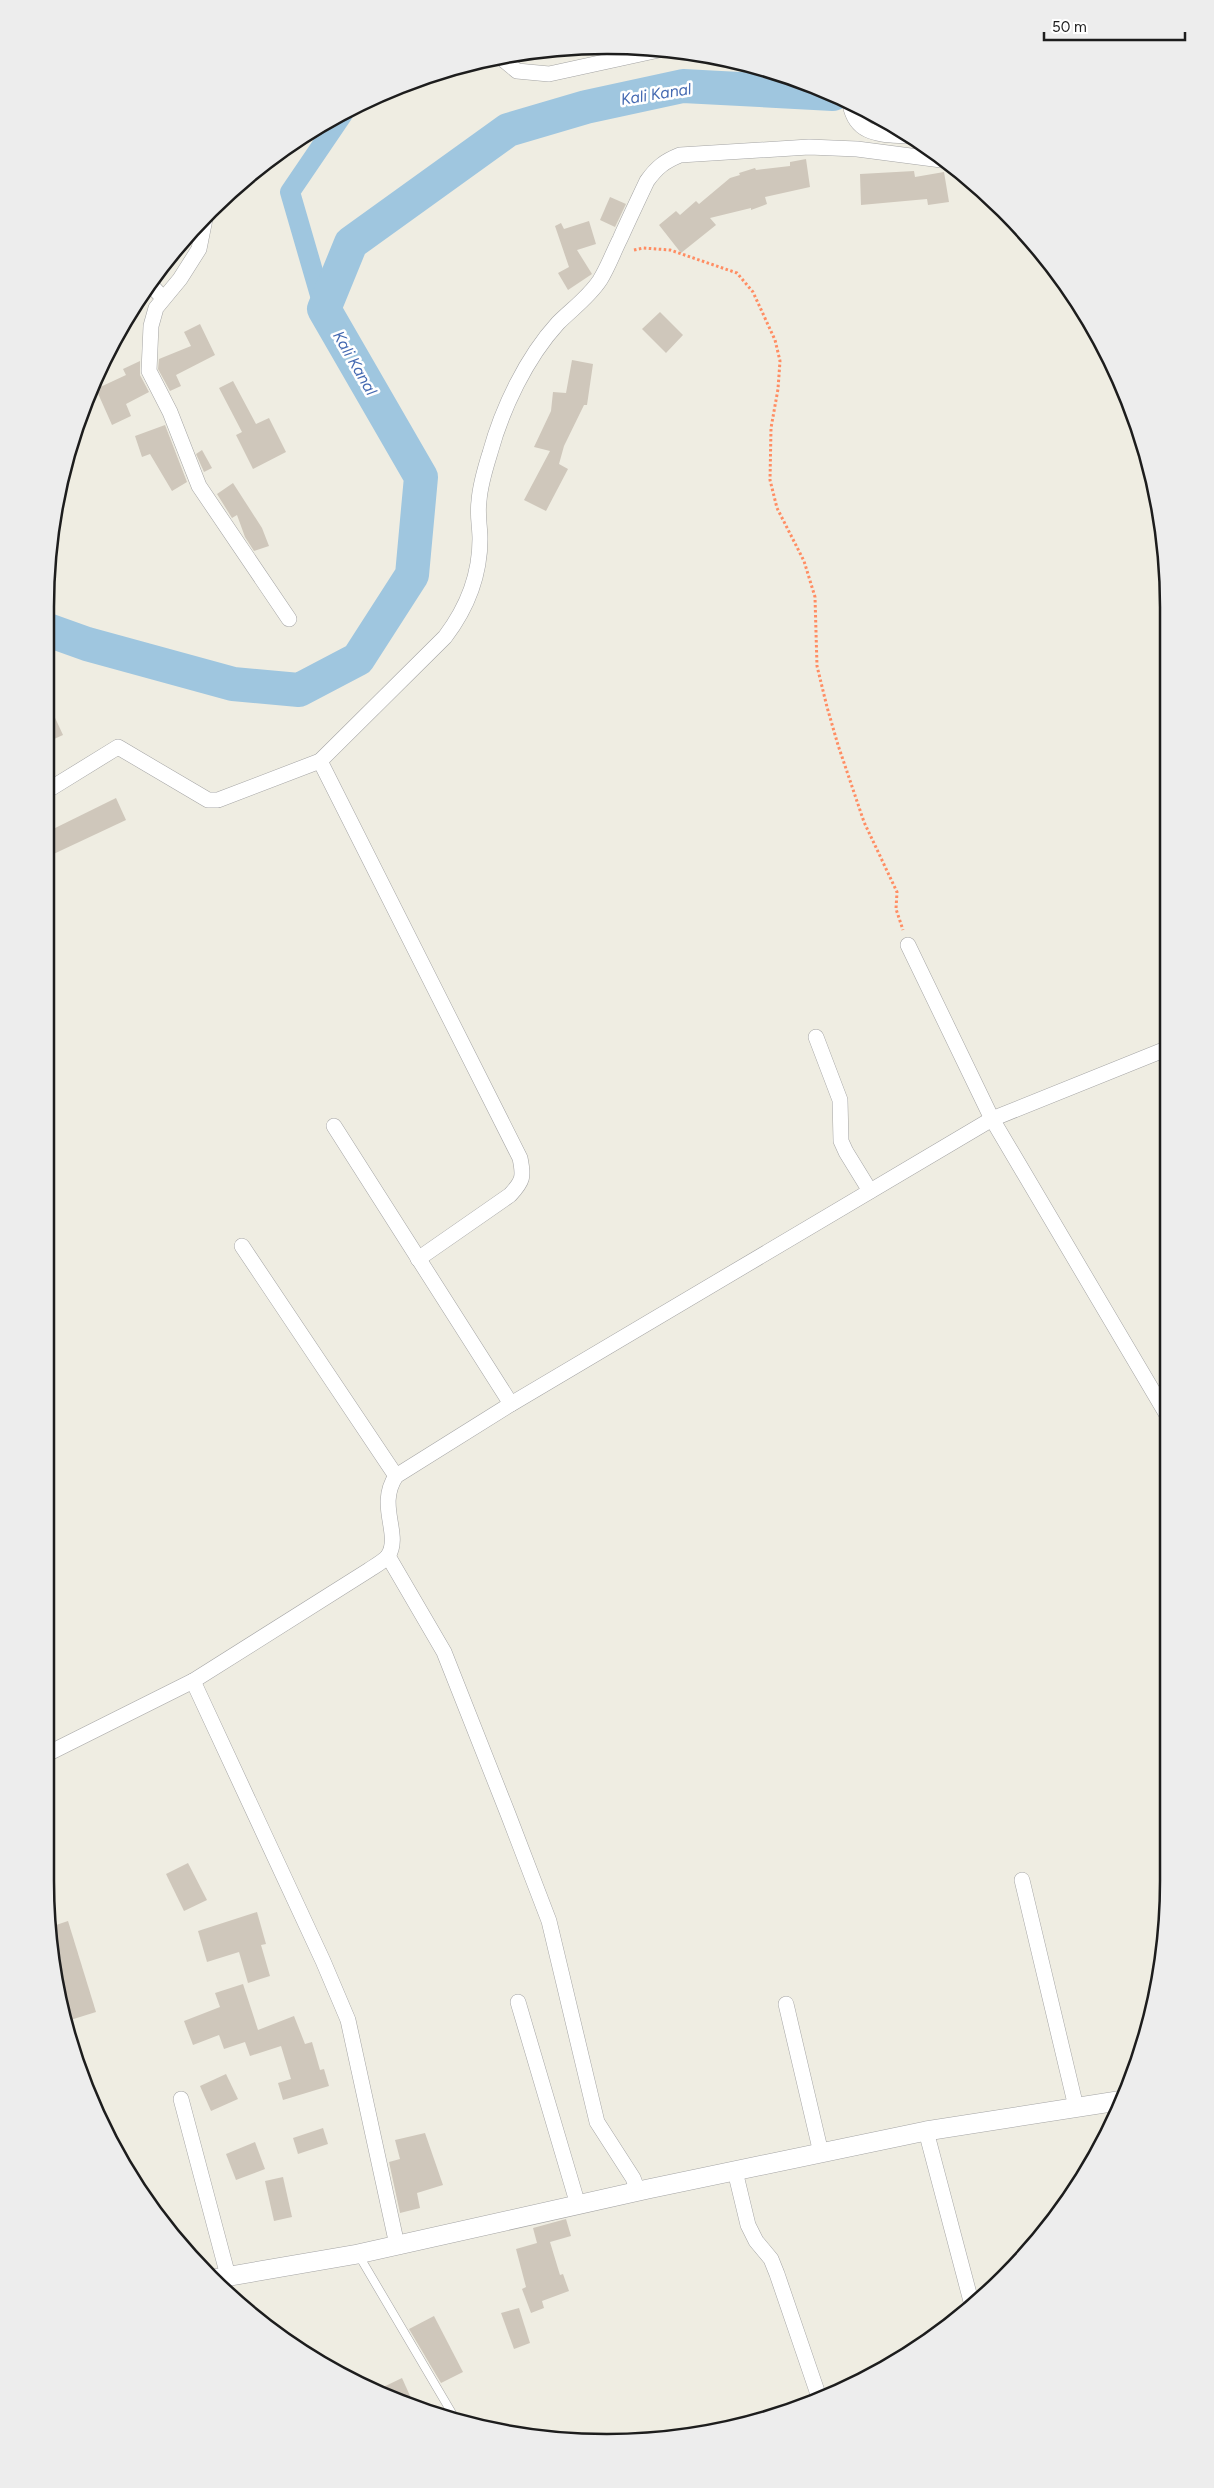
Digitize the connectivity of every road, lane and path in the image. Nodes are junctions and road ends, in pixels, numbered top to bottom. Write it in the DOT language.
graph roads {
  1 [pos="638,55"];
  2 [pos="507,63"];
  3 [pos="851,111"];
  4 [pos="896,135"];
  5 [pos="930,158"];
  6 [pos="203,230"];
  7 [pos="610,261"];
  8 [pos="155,289"];
  9 [pos="163,298"];
  10 [pos="289,619"];
  11 [pos="320,761"];
  12 [pos="54,786"];
  13 [pos="908,945"];
  14 [pos="816,1037"];
  15 [pos="1160,1051"];
  16 [pos="992,1119"];
  17 [pos="334,1126"];
  18 [pos="870,1191"];
  19 [pos="242,1246"];
  20 [pos="418,1259"];
  21 [pos="1160,1403"];
  22 [pos="511,1404"];
  23 [pos="396,1476"];
  24 [pos="388,1556"];
  25 [pos="193,1681"];
  26 [pos="54,1750"];
  27 [pos="1022,1880"];
  28 [pos="518,2002"];
  29 [pos="786,2004"];
  30 [pos="181,2099"];
  31 [pos="1114,2101"];
  32 [pos="1076,2107"];
  33 [pos="926,2131"];
  34 [pos="821,2153"];
  35 [pos="735,2171"];
  36 [pos="638,2191"];
  37 [pos="578,2205"];
  38 [pos="397,2245"];
  39 [pos="358,2254"];
  40 [pos="221,2277"];
  41 [pos="970,2299"];
  42 [pos="817,2393"];
  43 [pos="451,2411"];
  1 -- 2 [label="street"];
  3 -- 4 [label="street"];
  5 -- 7 [label="street"];
  6 -- 9 [label="street"];
  7 -- 11 [label="street"];
  7 -- 13 [label="path"];
  8 -- 9 [label="street"];
  9 -- 10 [label="street"];
  11 -- 12 [label="street"];
  11 -- 20 [label="street"];
  13 -- 16 [label="street"];
  14 -- 18 [label="street"];
  15 -- 16 [label="street"];
  16 -- 18 [label="street"];
  16 -- 21 [label="street"];
  17 -- 20 [label="street"];
  18 -- 22 [label="street"];
  19 -- 23 [label="street"];
  20 -- 22 [label="street"];
  22 -- 23 [label="street"];
  23 -- 24 [label="street"];
  24 -- 25 [label="street"];
  24 -- 36 [label="street"];
  25 -- 26 [label="street"];
  25 -- 38 [label="street"];
  27 -- 32 [label="street"];
  28 -- 37 [label="street"];
  29 -- 34 [label="street"];
  30 -- 40 [label="street"];
  31 -- 32 [label="street"];
  32 -- 33 [label="street"];
  33 -- 34 [label="street"];
  33 -- 41 [label="street"];
  34 -- 35 [label="street"];
  35 -- 36 [label="street"];
  35 -- 42 [label="street"];
  36 -- 37 [label="street"];
  37 -- 38 [label="street"];
  38 -- 39 [label="street"];
  39 -- 40 [label="street"];
  39 -- 43 [label="lane"];
}
